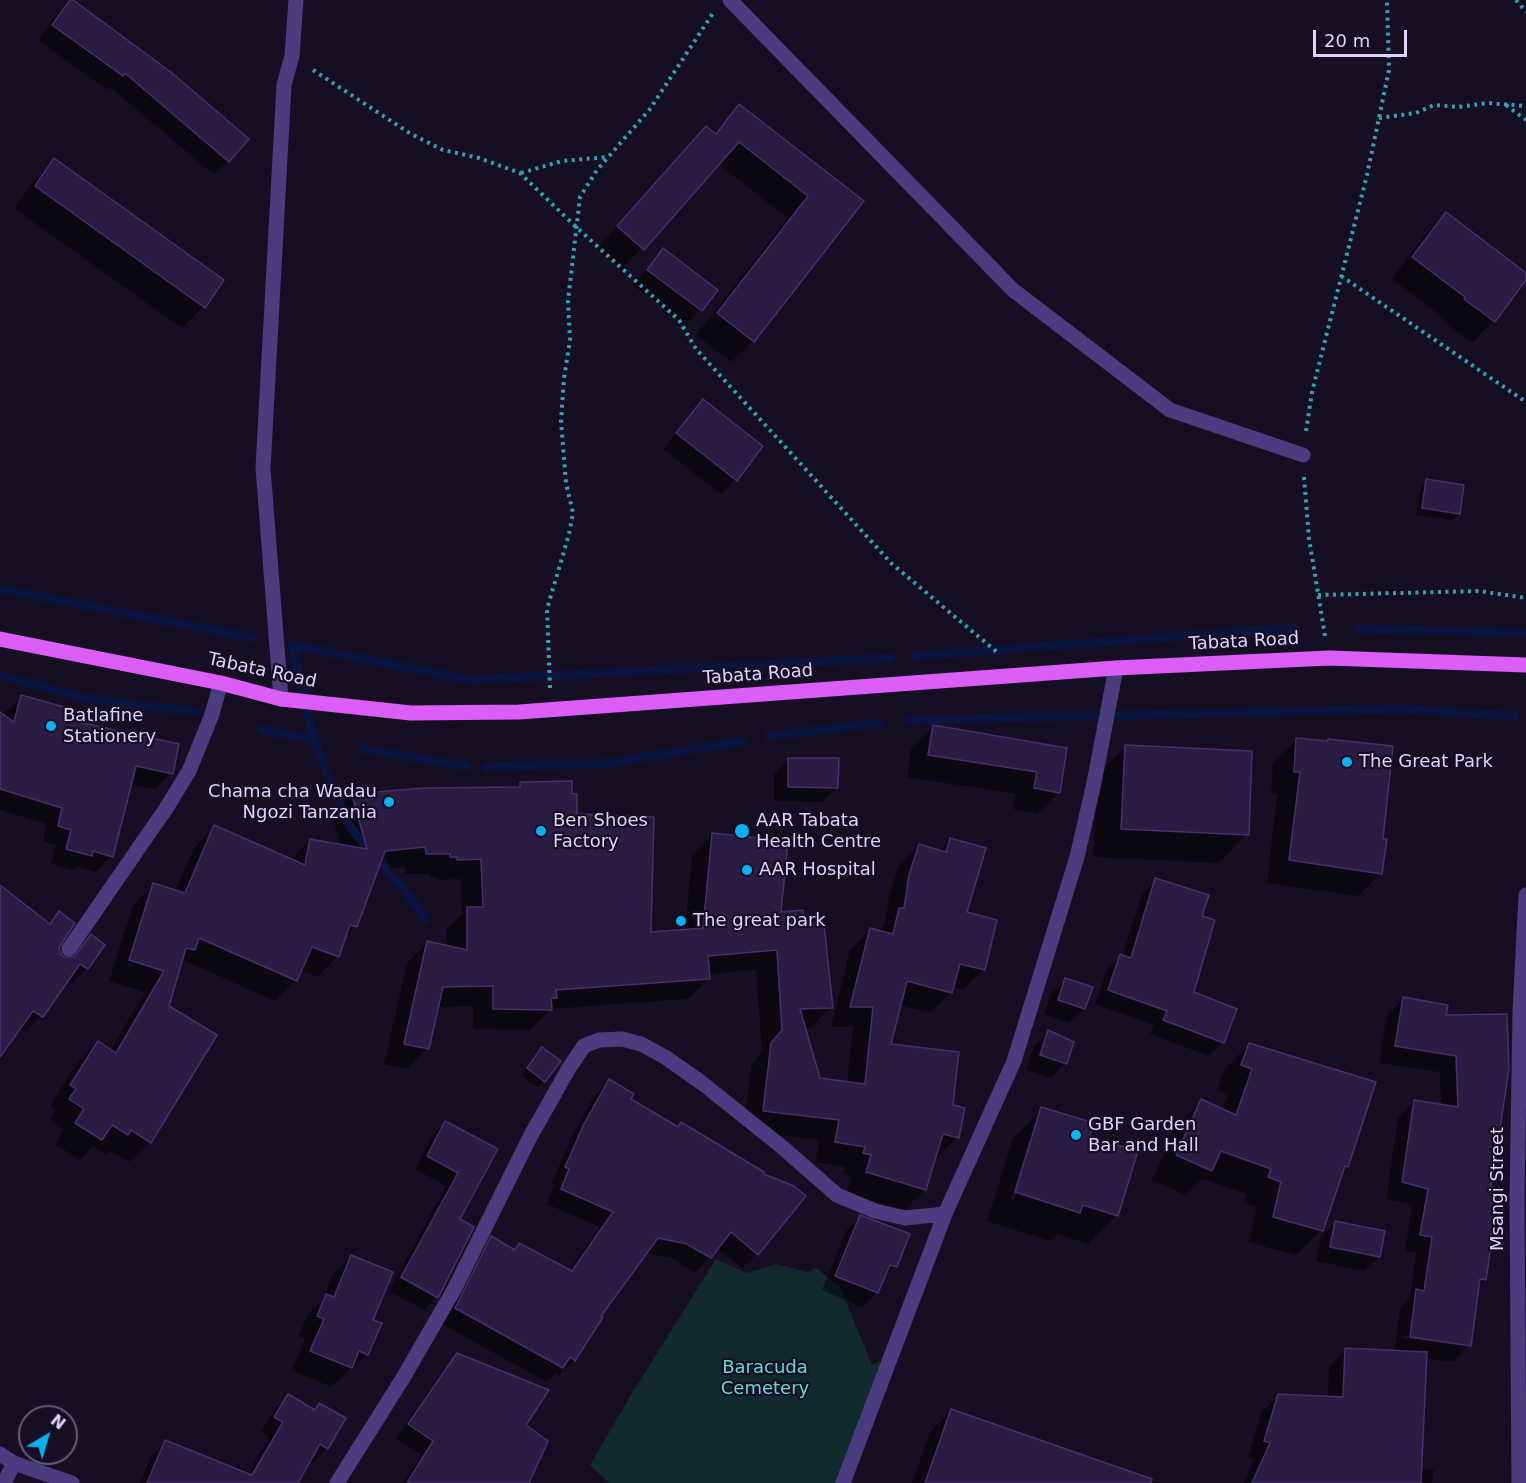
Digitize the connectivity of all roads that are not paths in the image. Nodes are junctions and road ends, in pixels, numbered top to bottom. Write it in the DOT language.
graph roads {
  1 [pos="296,0"];
  2 [pos="730,0"];
  3 [pos="1303,455"];
  4 [pos="0,639"];
  5 [pos="1526,665"];
  6 [pos="1116,668"];
  7 [pos="221,682"];
  8 [pos="281,699"];
  9 [pos="1526,895"];
  10 [pos="69,949"];
  11 [pos="945,1214"];
  12 [pos="0,1454"];
  13 [pos="14,1463"];
  14 [pos="4,1483"];
  15 [pos="72,1483"];
  16 [pos="337,1483"];
  17 [pos="843,1483"];
  18 [pos="1518,1483"];
  1 -- 8 [label="street"];
  2 -- 3 [label="street"];
  4 -- 7 [label="main road, Tabata Road"];
  5 -- 6 [label="main road, Tabata Road"];
  6 -- 8 [label="main road, Tabata Road"];
  6 -- 11 [label="street"];
  7 -- 8 [label="main road, Tabata Road"];
  7 -- 10 [label="street"];
  9 -- 18 [label="street, Msangi Street"];
  11 -- 16 [label="street"];
  11 -- 17 [label="street"];
  12 -- 13 [label="street"];
  13 -- 14 [label="street"];
  13 -- 15 [label="street"];
}
